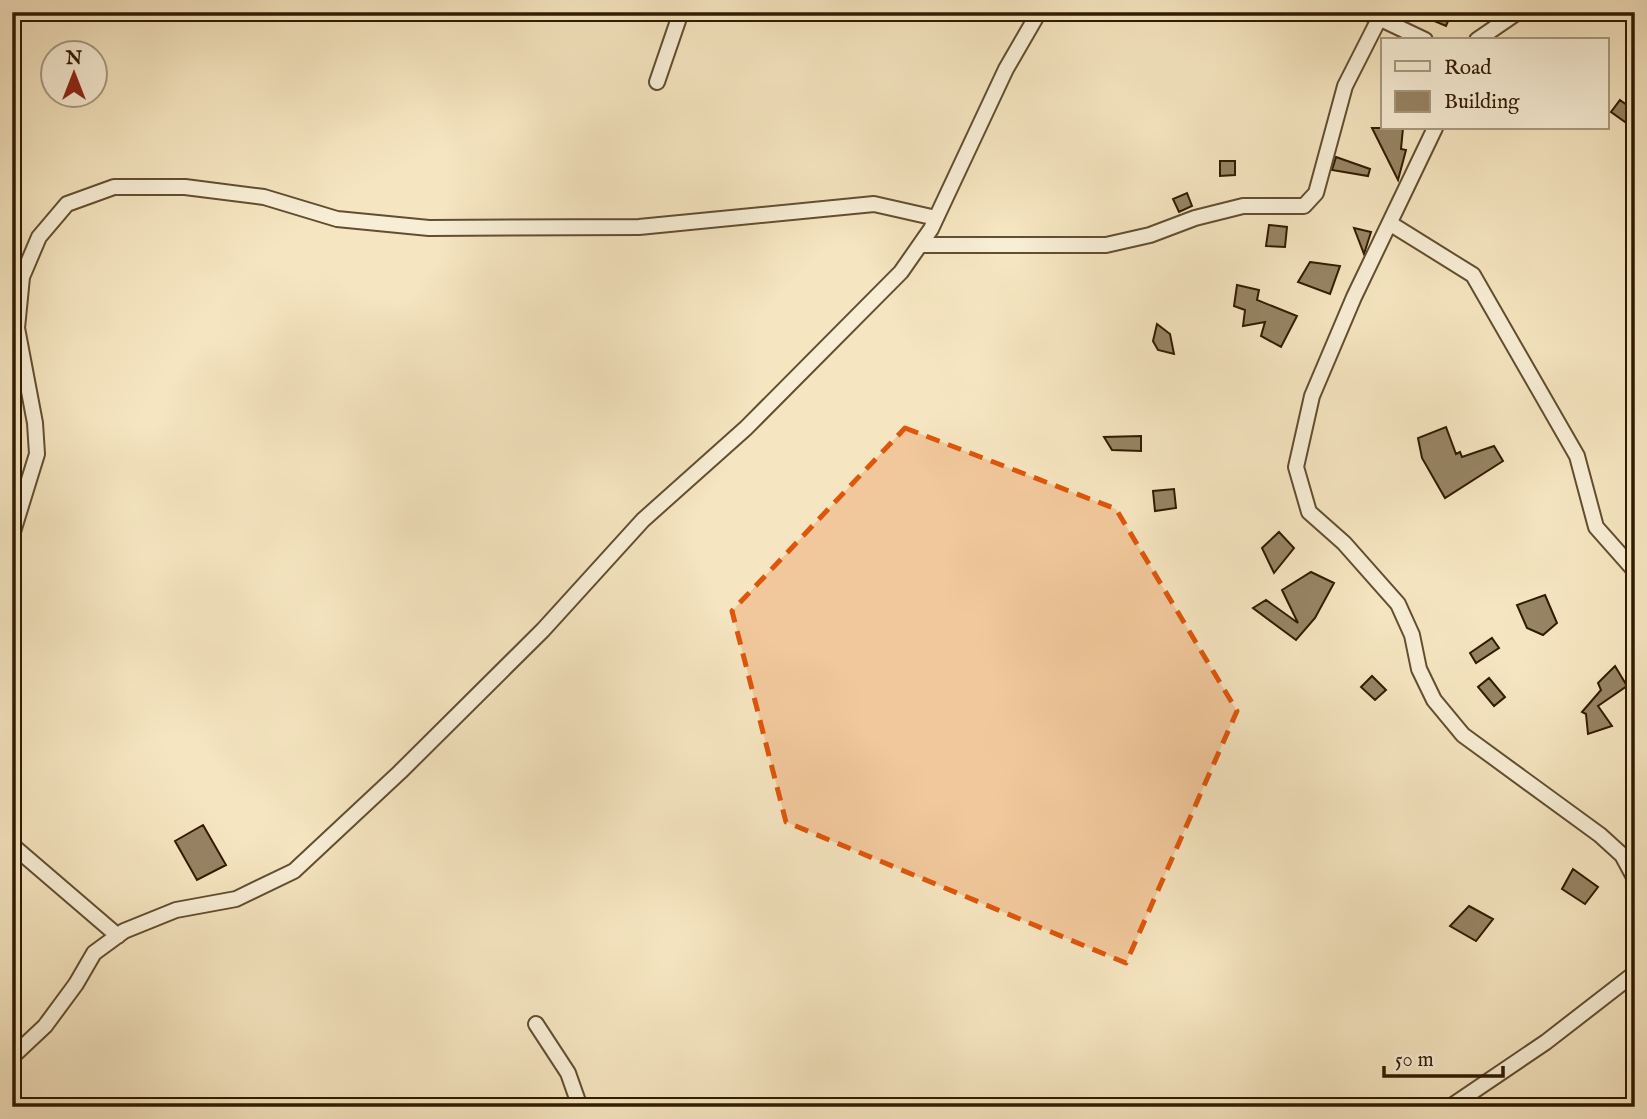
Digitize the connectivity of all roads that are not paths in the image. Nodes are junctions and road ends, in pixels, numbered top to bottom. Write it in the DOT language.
graph roads {
  1 [pos="681,12"];
  2 [pos="1040,12"];
  3 [pos="1518,12"];
  4 [pos="1373,15"];
  5 [pos="1421,38"];
  6 [pos="1481,38"];
  7 [pos="656,82"];
  8 [pos="1434,130"];
  9 [pos="936,218"];
  10 [pos="1391,224"];
  11 [pos="920,245"];
  12 [pos="12,535"];
  13 [pos="1635,571"];
  14 [pos="12,845"];
  15 [pos="1635,880"];
  16 [pos="118,936"];
  17 [pos="1635,973"];
  18 [pos="536,1024"];
  19 [pos="12,1057"];
  20 [pos="580,1107"];
  21 [pos="1450,1107"];
  1 -- 7 [label="street"];
  2 -- 9 [label="street"];
  3 -- 6 [label="street"];
  4 -- 5 [label="street"];
  4 -- 11 [label="street"];
  8 -- 10 [label="street"];
  9 -- 11 [label="street"];
  9 -- 12 [label="street"];
  10 -- 13 [label="street"];
  10 -- 15 [label="street"];
  11 -- 16 [label="street"];
  14 -- 16 [label="street"];
  16 -- 19 [label="street"];
  17 -- 21 [label="street"];
  18 -- 20 [label="street"];
}
